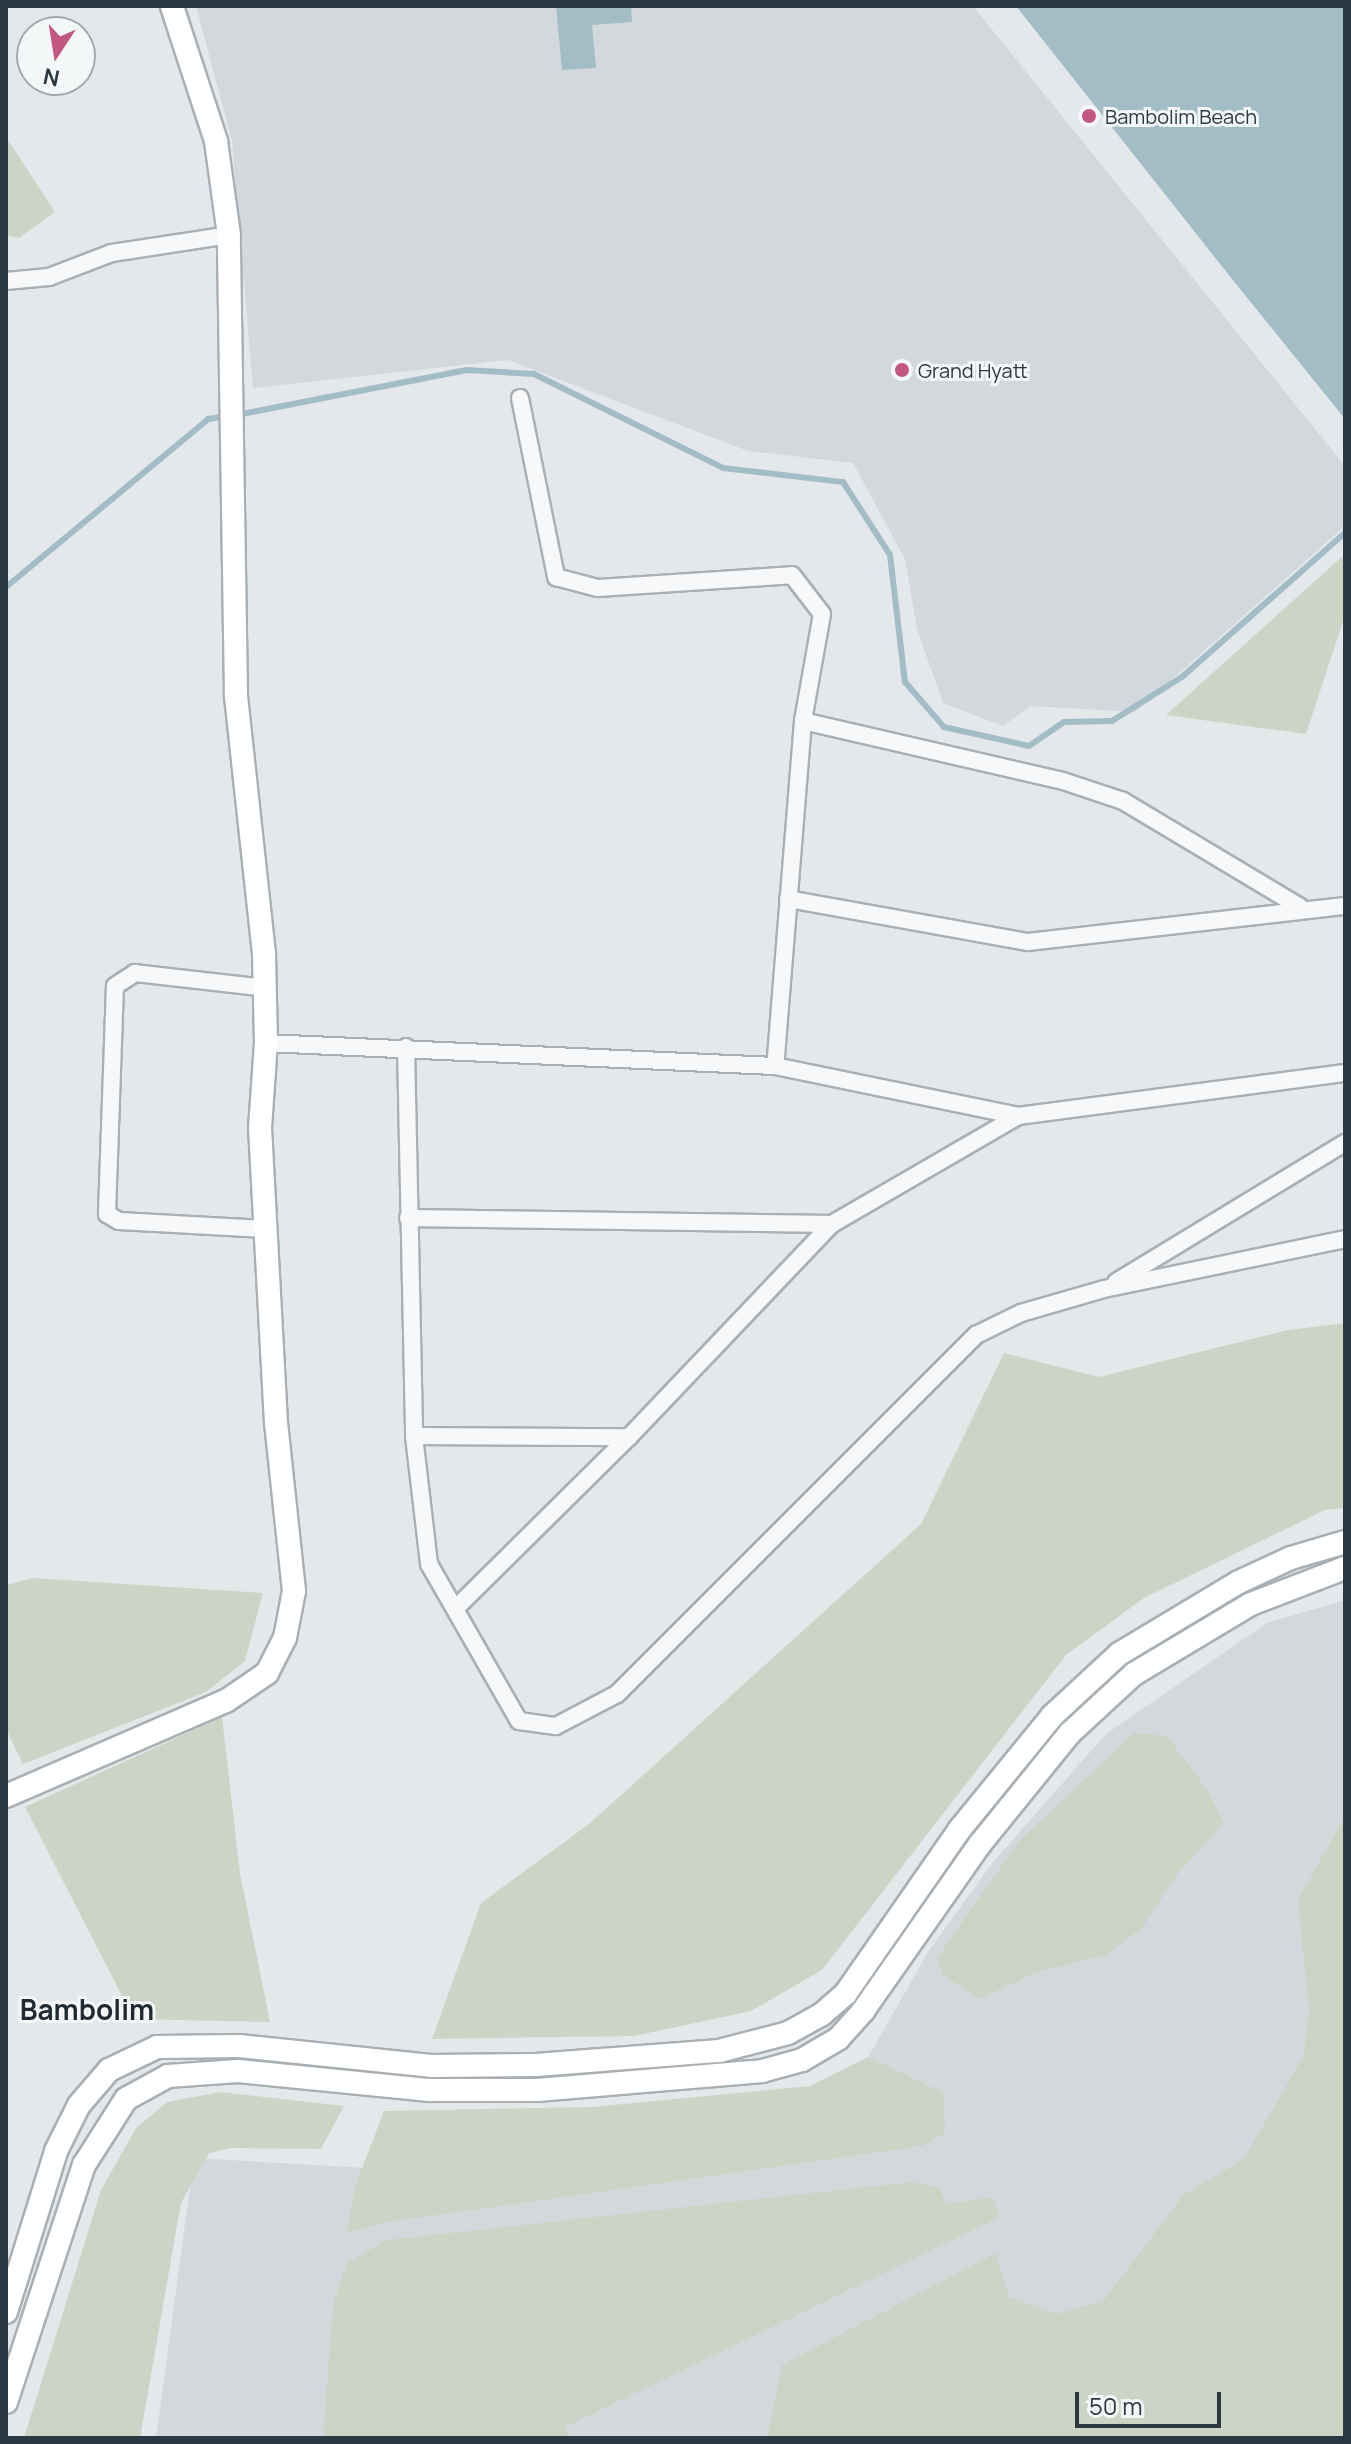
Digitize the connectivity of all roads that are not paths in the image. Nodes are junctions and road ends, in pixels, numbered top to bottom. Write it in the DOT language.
graph roads {
  1 [pos="172,6"];
  2 [pos="229,235"];
  3 [pos="6,281"];
  4 [pos="520,398"];
  5 [pos="803,721"];
  6 [pos="788,899"];
  7 [pos="1345,906"];
  8 [pos="1300,907"];
  9 [pos="266,988"];
  10 [pos="266,1043"];
  11 [pos="406,1047"];
  12 [pos="775,1066"];
  13 [pos="1345,1073"];
  14 [pos="1018,1116"];
  15 [pos="1345,1143"];
  16 [pos="408,1218"];
  17 [pos="832,1224"];
  18 [pos="265,1229"];
  19 [pos="1345,1239"];
  20 [pos="1104,1289"];
  21 [pos="414,1436"];
  22 [pos="629,1437"];
  23 [pos="1345,1542"];
  24 [pos="1345,1568"];
  25 [pos="457,1607"];
  26 [pos="6,1796"];
  27 [pos="6,2312"];
  28 [pos="6,2402"];
  1 -- 2 [label="main road"];
  2 -- 3 [label="street"];
  2 -- 9 [label="main road"];
  4 -- 5 [label="street"];
  5 -- 6 [label="street"];
  5 -- 8 [label="street"];
  6 -- 8 [label="street"];
  6 -- 12 [label="street"];
  7 -- 8 [label="street"];
  9 -- 10 [label="main road"];
  9 -- 18 [label="street"];
  10 -- 11 [label="street"];
  10 -- 18 [label="main road"];
  11 -- 12 [label="street"];
  11 -- 16 [label="street"];
  12 -- 14 [label="street"];
  13 -- 14 [label="street"];
  14 -- 17 [label="street"];
  15 -- 20 [label="street"];
  16 -- 17 [label="street"];
  16 -- 21 [label="street"];
  17 -- 22 [label="street"];
  18 -- 26 [label="main road"];
  19 -- 20 [label="street"];
  20 -- 25 [label="street"];
  21 -- 22 [label="street"];
  21 -- 25 [label="street"];
  22 -- 25 [label="street"];
  23 -- 27 [label="main road"];
  24 -- 28 [label="main road"];
}
